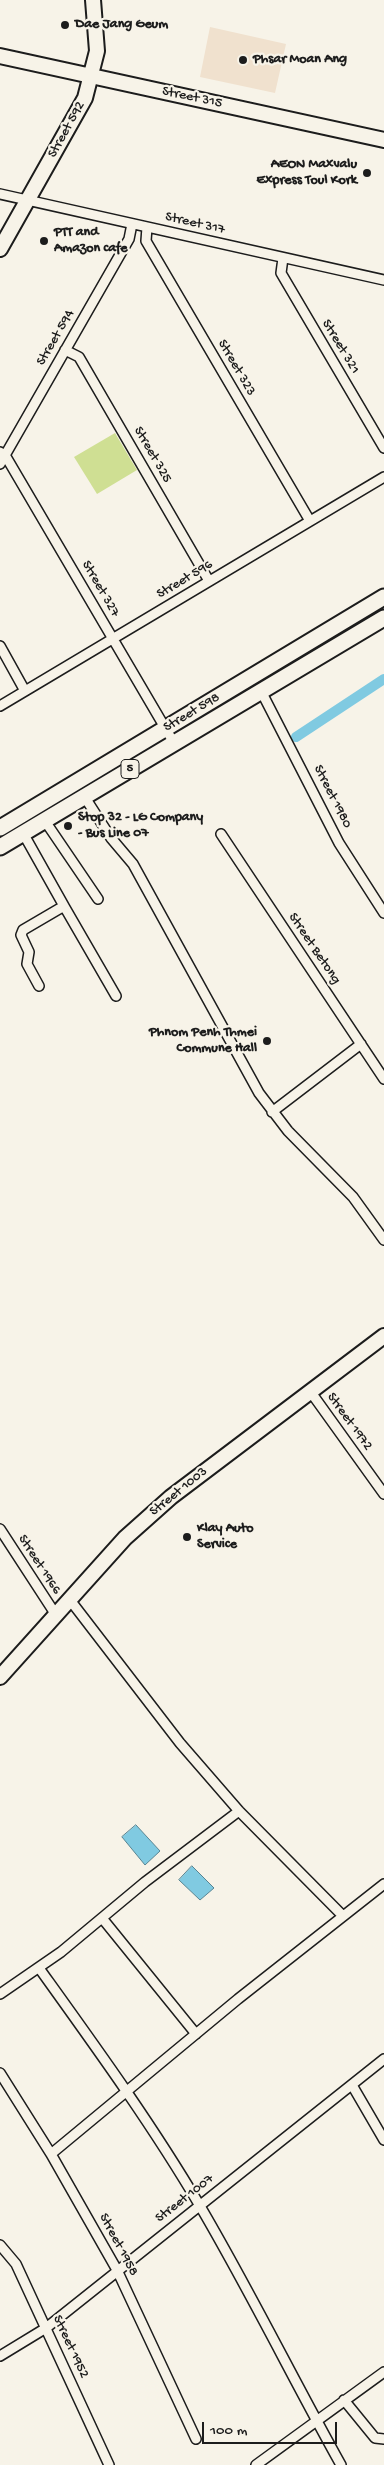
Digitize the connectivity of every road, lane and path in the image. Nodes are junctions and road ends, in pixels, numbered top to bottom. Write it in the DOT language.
graph roads {
  1 [pos="93,0"];
  2 [pos="0,56"];
  3 [pos="92,77"];
  4 [pos="384,140"];
  5 [pos="0,194"];
  6 [pos="28,200"];
  7 [pos="132,224"];
  8 [pos="147,227"];
  9 [pos="0,249"];
  10 [pos="284,258"];
  11 [pos="384,280"];
  12 [pos="65,350"];
  13 [pos="384,448"];
  14 [pos="3,453"];
  15 [pos="0,464"];
  16 [pos="384,477"];
  17 [pos="310,521"];
  18 [pos="209,581"];
  19 [pos="384,597"];
  20 [pos="384,618"];
  21 [pos="113,638"];
  22 [pos="0,646"];
  23 [pos="25,691"];
  24 [pos="261,691"];
  25 [pos="0,706"];
  26 [pos="166,729"];
  27 [pos="174,743"];
  28 [pos="84,796"];
  29 [pos="44,821"];
  30 [pos="0,828"];
  31 [pos="23,834"];
  32 [pos="221,834"];
  33 [pos="0,847"];
  34 [pos="98,899"];
  35 [pos="64,906"];
  36 [pos="384,913"];
  37 [pos="39,986"];
  38 [pos="116,996"];
  39 [pos="361,1044"];
  40 [pos="384,1079"];
  41 [pos="272,1112"];
  42 [pos="384,1240"];
  43 [pos="384,1336"];
  44 [pos="310,1391"];
  45 [pos="384,1494"];
  46 [pos="0,1529"];
  47 [pos="70,1600"];
  48 [pos="56,1615"];
  49 [pos="0,1677"];
  50 [pos="239,1810"];
  51 [pos="384,1884"];
  52 [pos="343,1916"];
  53 [pos="102,1918"];
  54 [pos="39,1968"];
  55 [pos="0,1994"];
  56 [pos="196,2034"];
  57 [pos="384,2060"];
  58 [pos="0,2073"];
  59 [pos="352,2085"];
  60 [pos="128,2090"];
  61 [pos="384,2140"];
  62 [pos="51,2154"];
  63 [pos="199,2205"];
  64 [pos="0,2245"];
  65 [pos="117,2270"];
  66 [pos="46,2328"];
  67 [pos="0,2356"];
  68 [pos="384,2372"];
  69 [pos="344,2400"];
  70 [pos="316,2421"];
  71 [pos="384,2438"];
  72 [pos="196,2439"];
  73 [pos="109,2465"];
  74 [pos="256,2465"];
  75 [pos="341,2465"];
  1 -- 3 [label="street, Street 592"];
  2 -- 3 [label="street, Street 315"];
  3 -- 4 [label="street, Street 315"];
  3 -- 6 [label="street, Street 592"];
  5 -- 6 [label="street, Street 317"];
  6 -- 7 [label="street, Street 317"];
  6 -- 9 [label="street, Street 592"];
  7 -- 8 [label="street, Street 317"];
  7 -- 12 [label="street, Street 594"];
  8 -- 10 [label="street, Street 317"];
  8 -- 17 [label="street, Street 323"];
  10 -- 11 [label="street, Street 317"];
  10 -- 13 [label="street, Street 321"];
  12 -- 14 [label="street, Street 594"];
  12 -- 18 [label="street, Street 325"];
  14 -- 15 [label="street, Street 594"];
  14 -- 21 [label="street, Street 327"];
  16 -- 17 [label="street, Street 596"];
  17 -- 18 [label="street, Street 596"];
  18 -- 21 [label="street, Street 596"];
  19 -- 26 [label="main road, Street 598 / 5"];
  20 -- 24 [label="main road, Street 598 / 5"];
  21 -- 23 [label="street, Street 596"];
  21 -- 26 [label="street, Street 327"];
  22 -- 23 [label="street"];
  23 -- 25 [label="street, Street 596"];
  24 -- 27 [label="main road, Street 598 / 5"];
  24 -- 36 [label="street, Street 1980"];
  26 -- 27 [label="street, Street 327"];
  26 -- 30 [label="main road, Street 598 / 5"];
  27 -- 28 [label="main road, Street 598 / 5"];
  28 -- 29 [label="main road, Street 598 / 5"];
  28 -- 41 [label="street"];
  29 -- 31 [label="main road, Street 598 / 5"];
  29 -- 34 [label="street"];
  31 -- 33 [label="main road, Street 598 / 5"];
  31 -- 35 [label="street"];
  32 -- 39 [label="street, Street Betong"];
  35 -- 37 [label="street"];
  35 -- 38 [label="street"];
  39 -- 40 [label="street, Street Betong"];
  39 -- 41 [label="street"];
  41 -- 42 [label="street"];
  43 -- 44 [label="street, Street 1003"];
  44 -- 45 [label="street, Street 1972"];
  44 -- 47 [label="street, Street 1003"];
  46 -- 48 [label="street, Street 1966"];
  47 -- 48 [label="street, Street 1003"];
  47 -- 50 [label="street"];
  48 -- 49 [label="street, Street 1003"];
  50 -- 52 [label="street"];
  50 -- 53 [label="street"];
  51 -- 52 [label="street"];
  52 -- 56 [label="street"];
  53 -- 54 [label="street"];
  53 -- 56 [label="street"];
  54 -- 55 [label="street"];
  54 -- 60 [label="street"];
  56 -- 60 [label="street"];
  57 -- 59 [label="street, Street 1007"];
  58 -- 62 [label="street, Street 1958"];
  59 -- 61 [label="street"];
  59 -- 63 [label="street, Street 1007"];
  60 -- 62 [label="street"];
  60 -- 63 [label="street"];
  62 -- 65 [label="street, Street 1958"];
  63 -- 65 [label="street, Street 1007"];
  63 -- 70 [label="street"];
  64 -- 66 [label="street, Street 1952"];
  65 -- 66 [label="street, Street 1007"];
  65 -- 72 [label="street, Street 1958"];
  66 -- 67 [label="street, Street 1007"];
  66 -- 73 [label="street, Street 1952"];
  68 -- 69 [label="street"];
  69 -- 70 [label="street"];
  69 -- 71 [label="street"];
  70 -- 74 [label="street"];
  70 -- 75 [label="street"];
}
